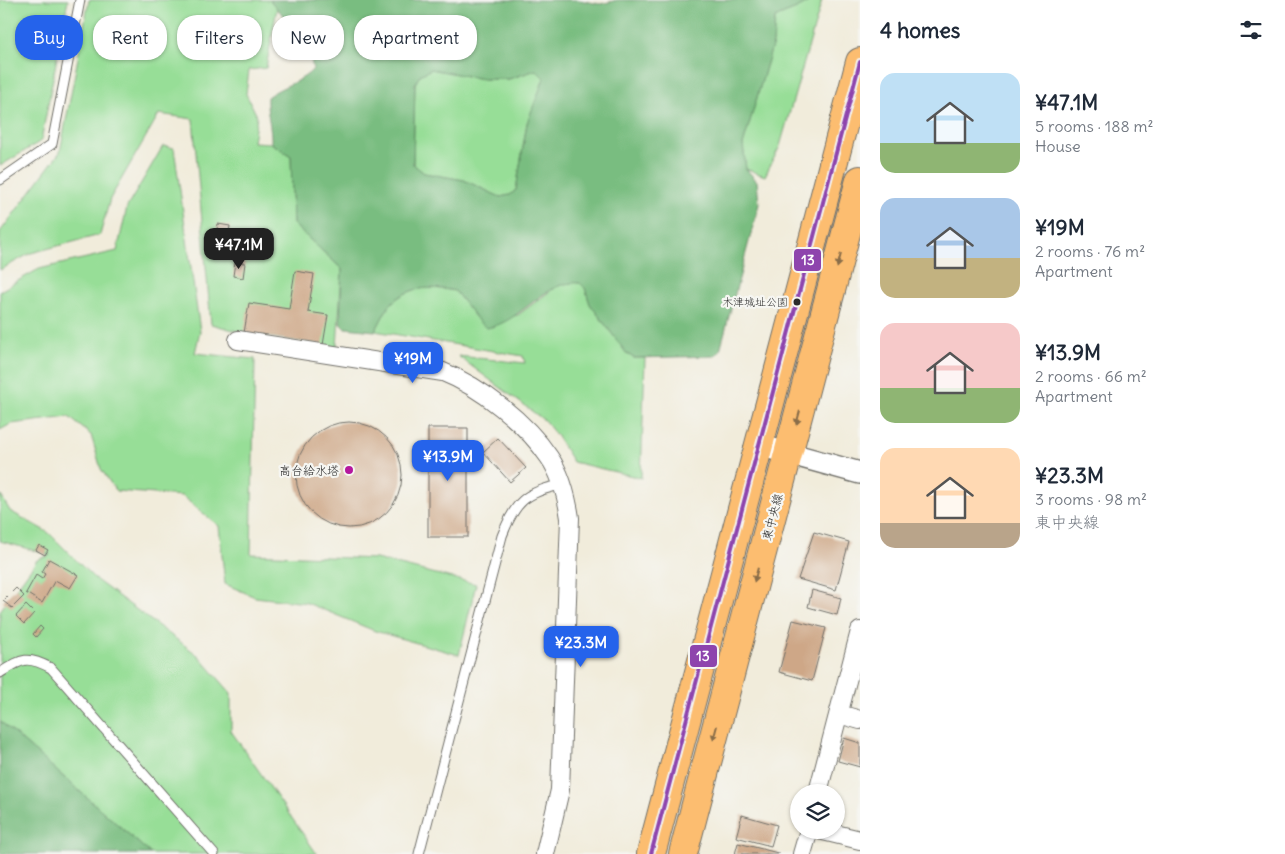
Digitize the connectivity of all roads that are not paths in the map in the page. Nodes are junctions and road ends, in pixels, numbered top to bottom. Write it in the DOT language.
graph roads {
  1 [pos="80,0"];
  2 [pos="860,62"];
  3 [pos="0,180"];
  4 [pos="860,180"];
  5 [pos="238,340"];
  6 [pos="758,445"];
  7 [pos="788,454"];
  8 [pos="860,473"];
  9 [pos="562,485"];
  10 [pos="860,631"];
  11 [pos="0,673"];
  12 [pos="839,714"];
  13 [pos="860,720"];
  14 [pos="820,784"];
  15 [pos="845,836"];
  16 [pos="806,839"];
  17 [pos="860,840"];
  18 [pos="214,854"];
  19 [pos="419,854"];
  20 [pos="545,854"];
  21 [pos="651,854"];
  22 [pos="683,854"];
  23 [pos="802,854"];
  1 -- 3 [label="lane"];
  2 -- 6 [label="highway"];
  4 -- 7 [label="highway, 東中央線, one-way"];
  5 -- 9 [label="street"];
  6 -- 7 [label="street"];
  6 -- 21 [label="highway"];
  7 -- 8 [label="street"];
  7 -- 22 [label="highway, 東中央線, one-way"];
  9 -- 19 [label="lane"];
  9 -- 20 [label="street"];
  10 -- 12 [label="street"];
  11 -- 18 [label="lane"];
  12 -- 13 [label="street"];
  12 -- 14 [label="street"];
  15 -- 17 [label="street"];
  16 -- 23 [label="street"];
}
